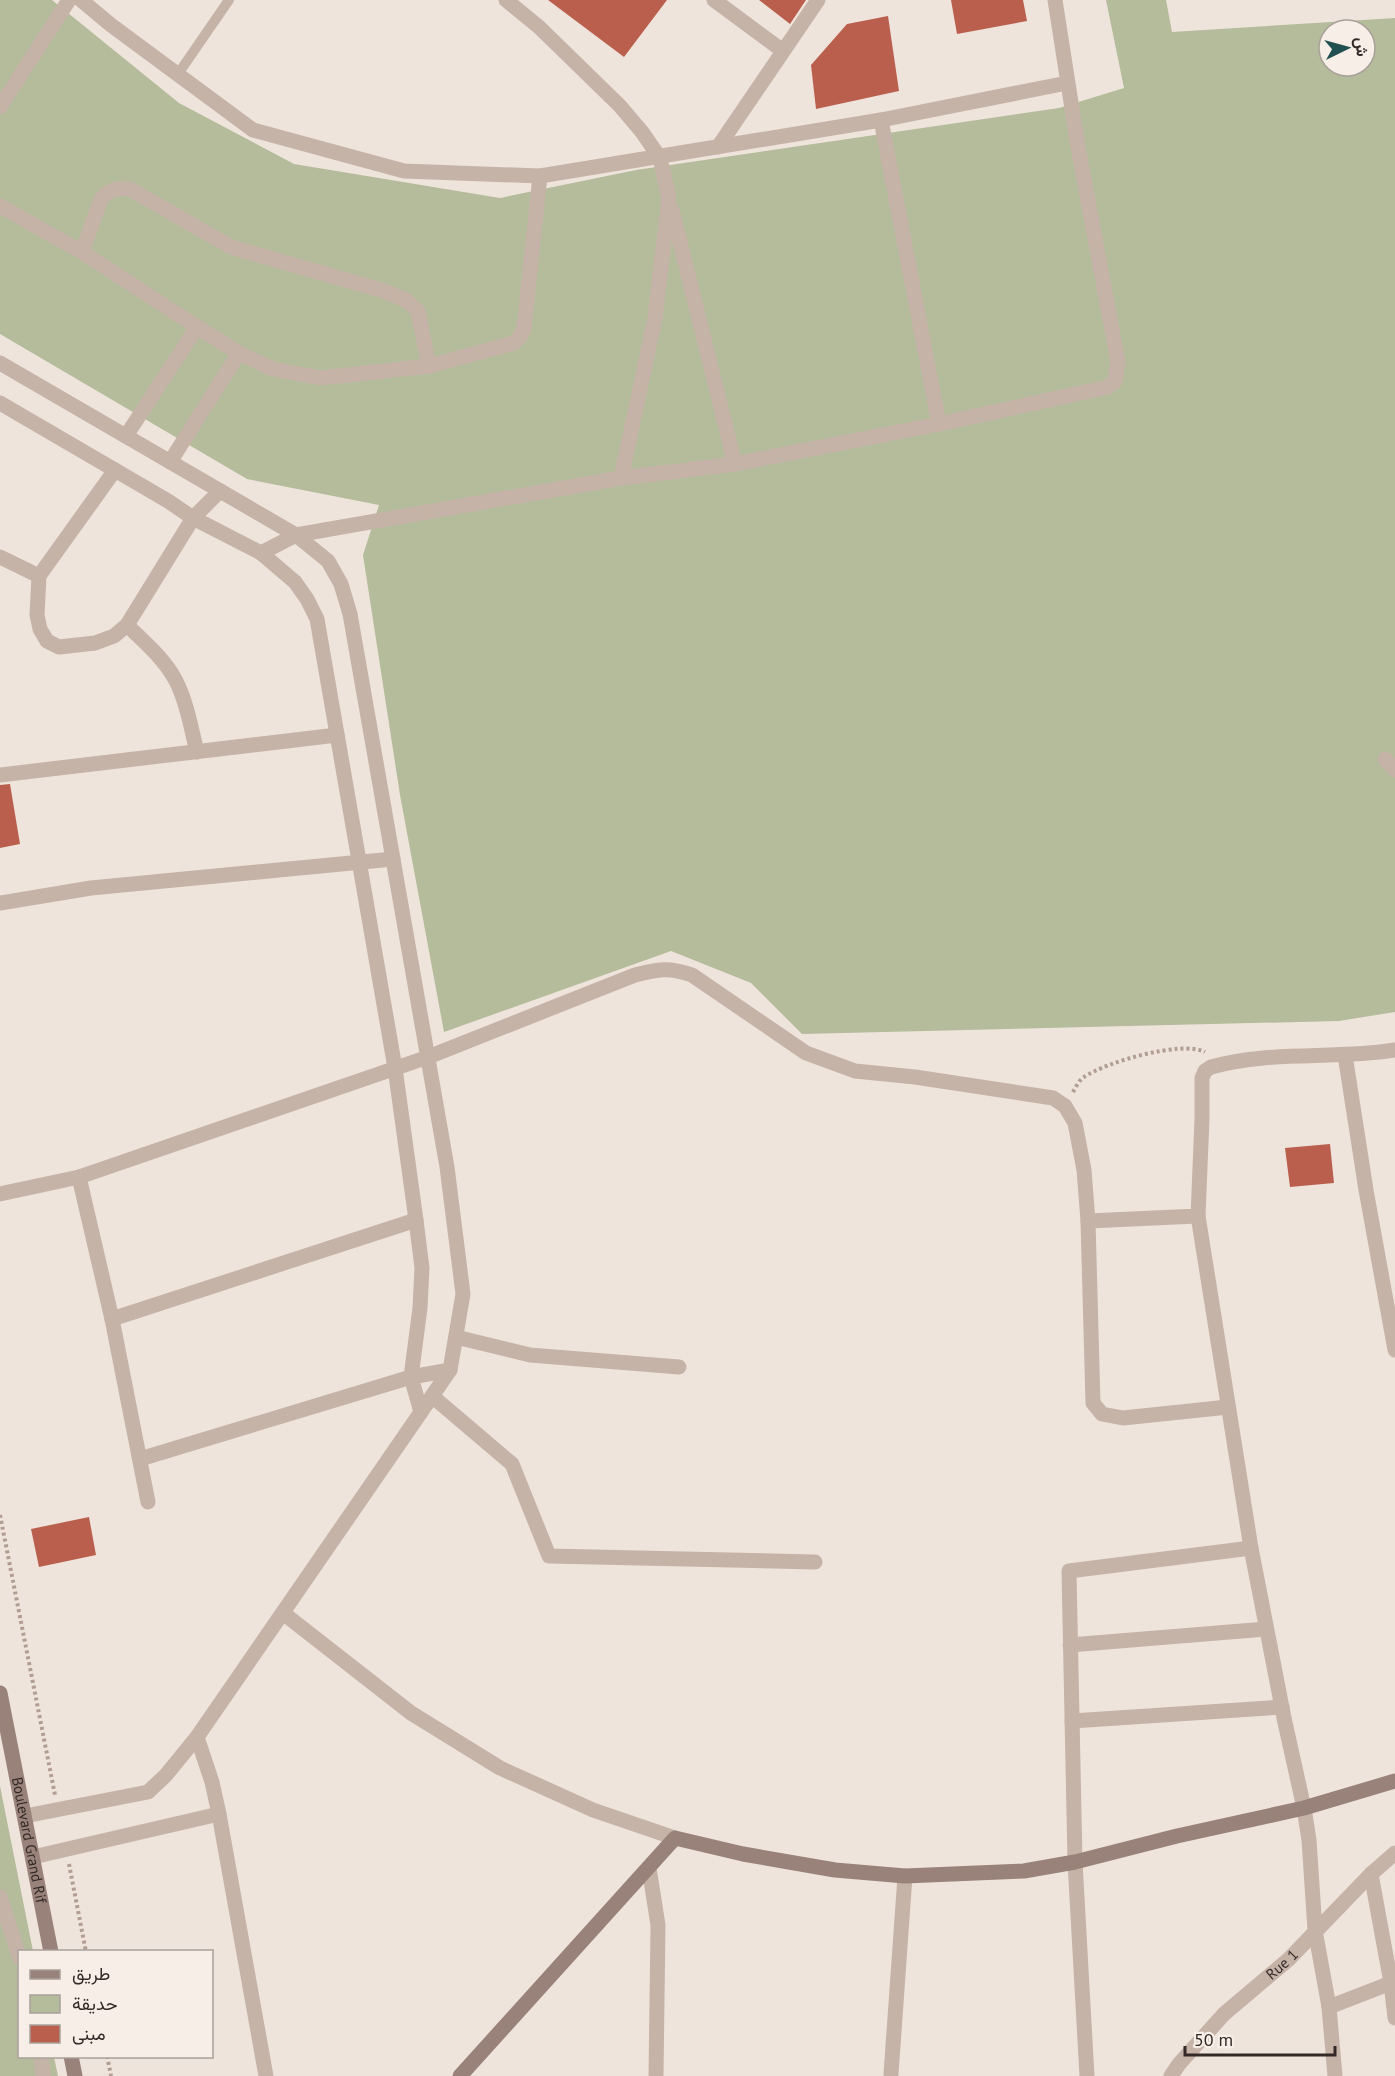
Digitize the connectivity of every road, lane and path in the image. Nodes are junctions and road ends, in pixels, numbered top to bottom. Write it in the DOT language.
graph roads {
  1 [pos="69,0"];
  2 [pos="81,0"];
  3 [pos="229,0"];
  4 [pos="506,0"];
  5 [pos="714,0"];
  6 [pos="818,0"];
  7 [pos="1055,0"];
  8 [pos="783,51"];
  9 [pos="178,74"];
  10 [pos="1067,83"];
  11 [pos="1,103"];
  12 [pos="881,120"];
  13 [pos="718,147"];
  14 [pos="660,158"];
  15 [pos="540,176"];
  16 [pos="669,198"];
  17 [pos="0,206"];
  18 [pos="82,252"];
  19 [pos="197,327"];
  20 [pos="240,353"];
  21 [pos="0,363"];
  22 [pos="429,366"];
  23 [pos="0,403"];
  24 [pos="939,424"];
  25 [pos="126,436"];
  26 [pos="170,462"];
  27 [pos="735,464"];
  28 [pos="115,470"];
  29 [pos="621,478"];
  30 [pos="220,491"];
  31 [pos="193,518"];
  32 [pos="296,535"];
  33 [pos="261,553"];
  34 [pos="0,557"];
  35 [pos="39,576"];
  36 [pos="127,625"];
  37 [pos="337,735"];
  38 [pos="196,752"];
  39 [pos="0,775"];
  40 [pos="393,859"];
  41 [pos="359,862"];
  42 [pos="0,903"];
  43 [pos="1395,1050"];
  44 [pos="1345,1055"];
  45 [pos="428,1057"];
  46 [pos="1220,1064"];
  47 [pos="395,1068"];
  48 [pos="1065,1106"];
  49 [pos="79,1177"];
  50 [pos="0,1194"];
  51 [pos="1198,1216"];
  52 [pos="416,1220"];
  53 [pos="1088,1221"];
  54 [pos="112,1319"];
  55 [pos="456,1337"];
  56 [pos="1395,1350"];
  57 [pos="679,1367"];
  58 [pos="450,1370"];
  59 [pos="411,1377"];
  60 [pos="432,1396"];
  61 [pos="1228,1407"];
  62 [pos="421,1412"];
  63 [pos="140,1460"];
  64 [pos="148,1502"];
  65 [pos="0,1515"];
  66 [pos="1251,1548"];
  67 [pos="815,1562"];
  68 [pos="283,1613"];
  69 [pos="1266,1629"];
  70 [pos="1070,1645"];
  71 [pos="0,1693"];
  72 [pos="1282,1707"];
  73 [pos="1072,1721"];
  74 [pos="197,1737"];
  75 [pos="1395,1781"];
  76 [pos="1304,1808"];
  77 [pos="58,1809"];
  78 [pos="219,1814"];
  79 [pos="25,1816"];
  80 [pos="675,1838"];
  81 [pos="66,1850"];
  82 [pos="1395,1853"];
  83 [pos="33,1857"];
  84 [pos="1075,1863"];
  85 [pos="649,1868"];
  86 [pos="1371,1874"];
  87 [pos="905,1876"];
  88 [pos="0,1897"];
  89 [pos="1315,1930"];
  90 [pos="1388,1931"];
  91 [pos="51,1950"];
  92 [pos="86,1950"];
  93 [pos="18,1953"];
  94 [pos="1391,1983"];
  95 [pos="1329,2007"];
  96 [pos="1395,2018"];
  97 [pos="41,2058"];
  98 [pos="71,2058"];
  99 [pos="107,2058"];
  100 [pos="891,2074"];
  101 [pos="43,2076"];
  102 [pos="75,2076"];
  103 [pos="111,2076"];
  104 [pos="266,2076"];
  105 [pos="460,2076"];
  106 [pos="656,2076"];
  107 [pos="1087,2076"];
  108 [pos="1171,2076"];
  109 [pos="1335,2076"];
  1 -- 11 [label="street"];
  2 -- 9 [label="street"];
  3 -- 9 [label="lane"];
  4 -- 14 [label="street"];
  5 -- 8 [label="street"];
  6 -- 8 [label="street"];
  7 -- 10 [label="street"];
  8 -- 13 [label="street"];
  9 -- 15 [label="street"];
  10 -- 12 [label="street"];
  10 -- 24 [label="street"];
  12 -- 13 [label="street"];
  12 -- 24 [label="street"];
  13 -- 14 [label="street"];
  14 -- 15 [label="street"];
  14 -- 16 [label="street"];
  15 -- 22 [label="street"];
  16 -- 27 [label="street"];
  16 -- 29 [label="street"];
  17 -- 18 [label="street"];
  18 -- 19 [label="street"];
  18 -- 22 [label="street"];
  19 -- 20 [label="street"];
  19 -- 25 [label="street"];
  20 -- 22 [label="street"];
  20 -- 26 [label="street"];
  21 -- 25 [label="street"];
  23 -- 28 [label="street"];
  24 -- 27 [label="street"];
  25 -- 26 [label="street"];
  26 -- 30 [label="street"];
  27 -- 29 [label="street"];
  28 -- 31 [label="street"];
  28 -- 35 [label="street"];
  29 -- 32 [label="street"];
  30 -- 31 [label="street"];
  30 -- 32 [label="street"];
  31 -- 33 [label="street"];
  31 -- 36 [label="street"];
  32 -- 33 [label="street"];
  32 -- 40 [label="street"];
  33 -- 37 [label="street"];
  34 -- 35 [label="street"];
  35 -- 36 [label="street"];
  36 -- 38 [label="street"];
  37 -- 38 [label="street"];
  37 -- 41 [label="street"];
  38 -- 39 [label="street"];
  40 -- 41 [label="street"];
  40 -- 45 [label="street"];
  41 -- 42 [label="street"];
  41 -- 47 [label="street"];
  43 -- 44 [label="street"];
  44 -- 46 [label="street"];
  44 -- 56 [label="street"];
  45 -- 47 [label="street"];
  45 -- 48 [label="street"];
  45 -- 55 [label="street"];
  46 -- 48 [label="path"];
  46 -- 51 [label="street"];
  47 -- 49 [label="street"];
  47 -- 52 [label="street"];
  48 -- 53 [label="street"];
  49 -- 50 [label="street"];
  49 -- 54 [label="street"];
  51 -- 53 [label="street"];
  51 -- 61 [label="street"];
  52 -- 54 [label="street"];
  52 -- 59 [label="street"];
  53 -- 61 [label="street"];
  54 -- 63 [label="street"];
  55 -- 57 [label="street"];
  55 -- 58 [label="street"];
  58 -- 59 [label="street"];
  58 -- 60 [label="street"];
  59 -- 62 [label="street"];
  59 -- 63 [label="street"];
  60 -- 62 [label="street"];
  60 -- 67 [label="street"];
  61 -- 66 [label="street"];
  62 -- 68 [label="street"];
  63 -- 64 [label="street"];
  65 -- 77 [label="path"];
  66 -- 69 [label="street"];
  66 -- 70 [label="street"];
  68 -- 74 [label="street"];
  68 -- 80 [label="street"];
  69 -- 70 [label="street"];
  69 -- 72 [label="street"];
  70 -- 73 [label="street"];
  71 -- 79 [label="street, Boulevard Grand Rif"];
  72 -- 73 [label="street"];
  72 -- 76 [label="street"];
  73 -- 84 [label="street"];
  74 -- 77 [label="street"];
  74 -- 78 [label="street"];
  75 -- 76 [label="street"];
  76 -- 84 [label="street"];
  76 -- 89 [label="street"];
  77 -- 79 [label="street"];
  78 -- 81 [label="street"];
  78 -- 104 [label="street"];
  79 -- 83 [label="street, Boulevard Grand Rif"];
  80 -- 85 [label="street"];
  80 -- 87 [label="street"];
  81 -- 83 [label="street"];
  81 -- 92 [label="path"];
  82 -- 86 [label="street, Rue 1"];
  83 -- 91 [label="street, Boulevard Grand Rif"];
  84 -- 87 [label="street"];
  84 -- 107 [label="street"];
  85 -- 105 [label="street"];
  85 -- 106 [label="street"];
  86 -- 89 [label="street, Rue 1"];
  86 -- 90 [label="street"];
  87 -- 100 [label="street"];
  88 -- 93 [label="street"];
  89 -- 95 [label="street"];
  89 -- 108 [label="street, Rue 1"];
  90 -- 94 [label="street"];
  94 -- 95 [label="street"];
  94 -- 96 [label="street"];
  95 -- 109 [label="street"];
  97 -- 101 [label="street"];
  98 -- 102 [label="street"];
  99 -- 103 [label="path"];
}
